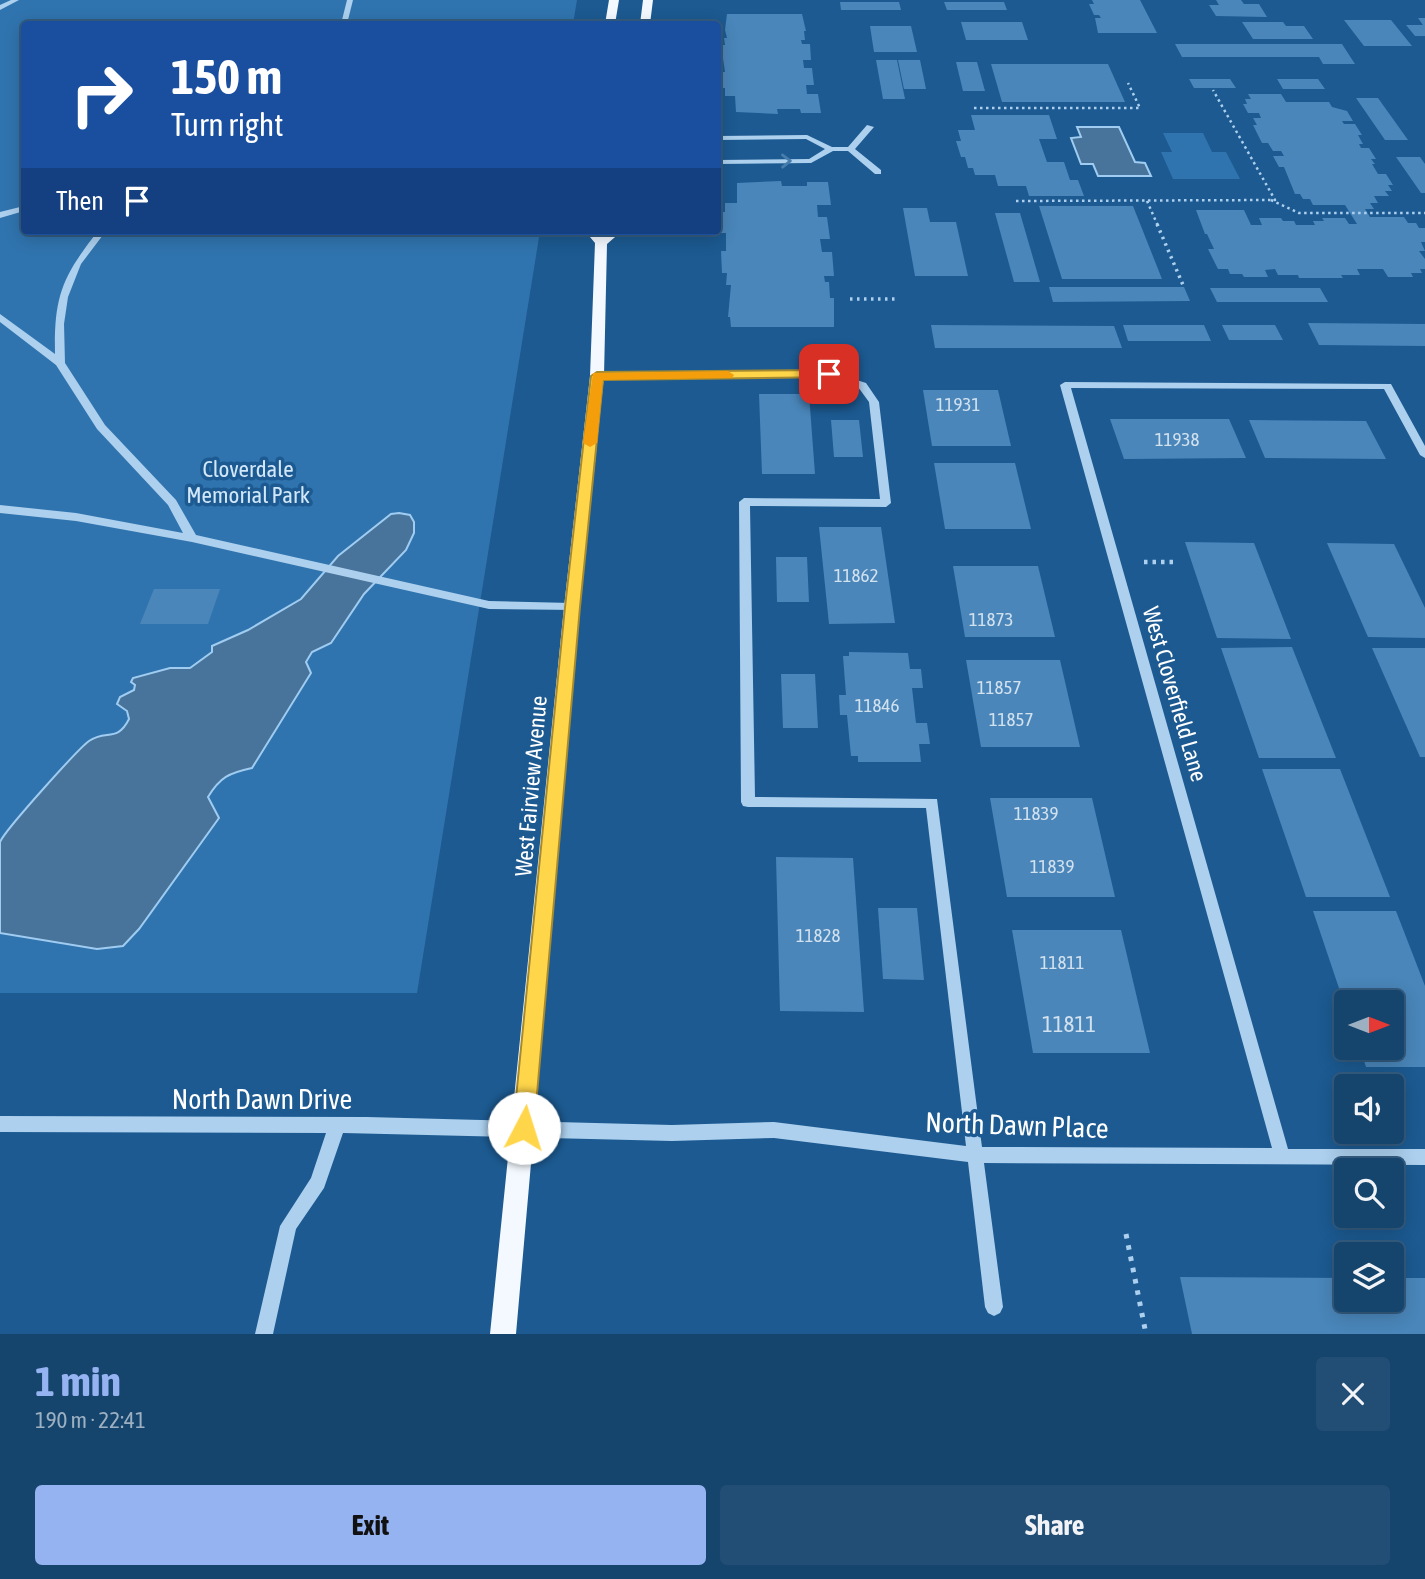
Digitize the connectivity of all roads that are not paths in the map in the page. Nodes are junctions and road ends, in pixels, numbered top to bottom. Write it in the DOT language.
graph roads {
  1 [pos="16,0"];
  2 [pos="350,0"];
  3 [pos="614,0"];
  4 [pos="648,0"];
  5 [pos="0,8"];
  6 [pos="345,21"];
  7 [pos="610,21"];
  8 [pos="645,21"];
  9 [pos="870,127"];
  10 [pos="721,138"];
  11 [pos="831,149"];
  12 [pos="850,149"];
  13 [pos="721,162"];
  14 [pos="878,172"];
  15 [pos="21,210"];
  16 [pos="0,215"];
  17 [pos="99,235"];
  18 [pos="603,235"];
  19 [pos="0,317"];
  20 [pos="60,363"];
  21 [pos="597,376"];
  22 [pos="1425,454"];
  23 [pos="0,509"];
  24 [pos="192,538"];
  25 [pos="572,607"];
  26 [pos="0,1124"];
  27 [pos="337,1125"];
  28 [pos="524,1128"];
  29 [pos="976,1155"];
  30 [pos="1282,1156"];
  31 [pos="1425,1157"];
  32 [pos="994,1307"];
  33 [pos="264,1334"];
  34 [pos="503,1334"];
  1 -- 5 [label="street"];
  2 -- 6 [label="street"];
  3 -- 7 [label="main road"];
  4 -- 8 [label="main road"];
  9 -- 12 [label="street"];
  10 -- 11 [label="street"];
  11 -- 12 [label="street"];
  13 -- 11 [label="street, one-way"];
  12 -- 14 [label="street"];
  15 -- 16 [label="street"];
  17 -- 20 [label="street"];
  18 -- 21 [label="main road, West Fairview Avenue"];
  19 -- 20 [label="street"];
  20 -- 24 [label="street"];
  21 -- 25 [label="main road, West Fairview Avenue"];
  21 -- 29 [label="street"];
  22 -- 30 [label="street, West Cloverfield Lane"];
  23 -- 24 [label="street"];
  24 -- 25 [label="street"];
  25 -- 28 [label="main road, West Fairview Avenue"];
  26 -- 27 [label="street, North Dawn Drive"];
  27 -- 28 [label="street, North Dawn Drive"];
  27 -- 33 [label="street"];
  28 -- 29 [label="street, North Dawn Place"];
  28 -- 34 [label="main road, West Fairview Avenue"];
  29 -- 30 [label="street, North Dawn Place"];
  29 -- 32 [label="street"];
  30 -- 31 [label="street, North Dawn Place"];
}
